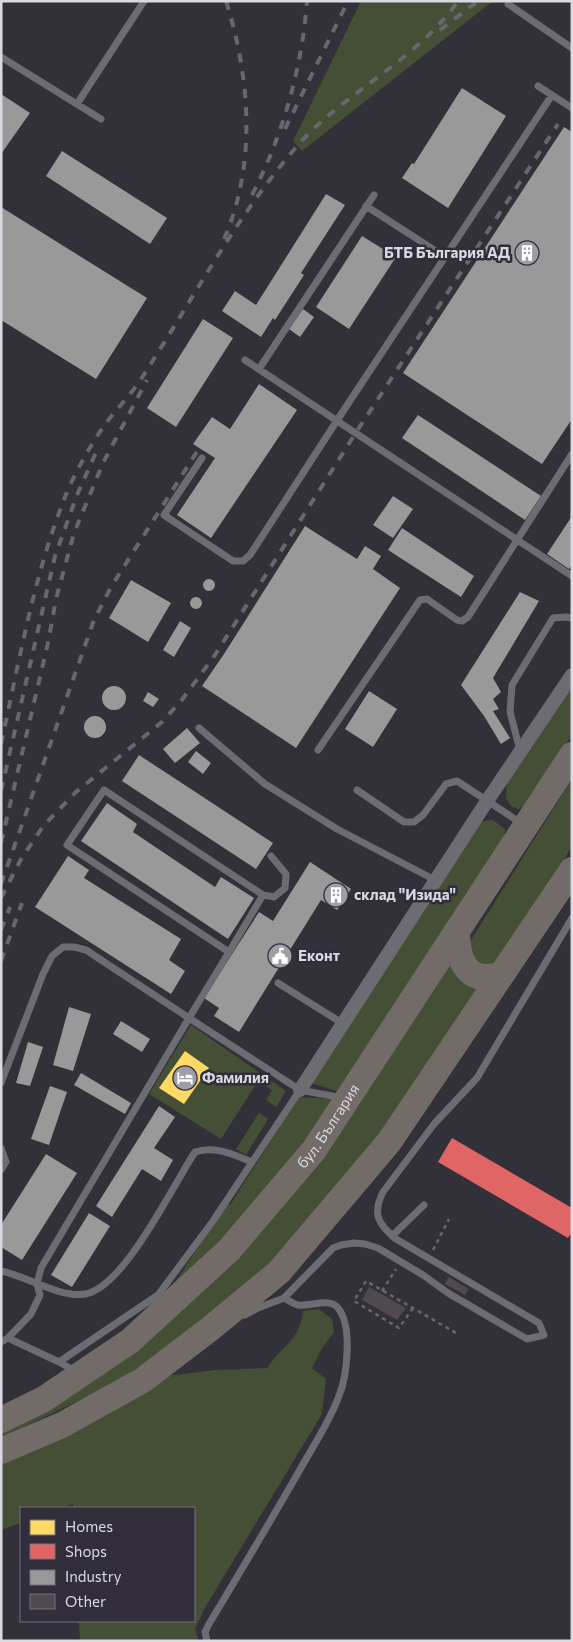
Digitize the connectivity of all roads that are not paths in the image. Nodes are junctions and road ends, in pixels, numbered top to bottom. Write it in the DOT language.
graph roads {
  1 [pos="144,1"];
  2 [pos="508,4"];
  3 [pos="572,48"];
  4 [pos="1,57"];
  5 [pos="538,86"];
  6 [pos="552,95"];
  7 [pos="77,104"];
  8 [pos="572,108"];
  9 [pos="101,119"];
  10 [pos="374,195"];
  11 [pos="366,206"];
  12 [pos="445,257"];
  13 [pos="245,360"];
  14 [pos="259,369"];
  15 [pos="336,422"];
  16 [pos="572,454"];
  17 [pos="202,458"];
  18 [pos="516,540"];
  19 [pos="572,576"];
  20 [pos="572,618"];
  21 [pos="572,676"];
  22 [pos="199,728"];
  23 [pos="318,750"];
  24 [pos="521,752"];
  25 [pos="572,755"];
  26 [pos="357,790"];
  27 [pos="487,801"];
  28 [pos="526,826"];
  29 [pos="271,856"];
  30 [pos="572,870"];
  31 [pos="435,880"];
  32 [pos="564,887"];
  33 [pos="263,895"];
  34 [pos="572,918"];
  35 [pos="457,931"];
  36 [pos="228,952"];
  37 [pos="502,974"];
  38 [pos="278,983"];
  39 [pos="189,1018"];
  40 [pos="342,1023"];
  41 [pos="1,1083"];
  42 [pos="300,1090"];
  43 [pos="348,1099"];
  44 [pos="1,1148"];
  45 [pos="252,1162"];
  46 [pos="1,1170"];
  47 [pos="424,1205"];
  48 [pos="392,1236"];
  49 [pos="1,1271"];
  50 [pos="37,1284"];
  51 [pos="284,1298"];
  52 [pos="211,1328"];
  53 [pos="5,1340"];
  54 [pos="60,1362"];
  55 [pos="81,1375"];
  56 [pos="1,1420"];
  57 [pos="1,1451"];
  58 [pos="207,1641"];
  1 -- 7 [label="lane"];
  2 -- 3 [label="lane"];
  4 -- 7 [label="lane"];
  5 -- 6 [label="lane"];
  6 -- 8 [label="lane"];
  6 -- 12 [label="lane"];
  7 -- 9 [label="lane"];
  10 -- 11 [label="lane"];
  11 -- 12 [label="lane"];
  11 -- 14 [label="lane"];
  12 -- 15 [label="lane"];
  13 -- 14 [label="lane"];
  14 -- 15 [label="lane"];
  15 -- 17 [label="lane"];
  15 -- 18 [label="lane"];
  16 -- 18 [label="lane"];
  18 -- 19 [label="lane"];
  18 -- 23 [label="lane"];
  20 -- 24 [label="lane"];
  21 -- 24 [label="street"];
  22 -- 31 [label="lane"];
  24 -- 27 [label="street"];
  25 -- 28 [label="highway, бул. България"];
  26 -- 27 [label="lane"];
  27 -- 28 [label="lane"];
  27 -- 31 [label="street"];
  28 -- 35 [label="highway, бул. България"];
  29 -- 33 [label="lane"];
  30 -- 32 [label="highway"];
  31 -- 40 [label="street"];
  32 -- 37 [label="highway"];
  33 -- 36 [label="lane"];
  33 -- 36 [label="lane"];
  34 -- 48 [label="lane"];
  35 -- 37 [label="highway"];
  35 -- 43 [label="highway, бул. България"];
  36 -- 39 [label="lane"];
  37 -- 52 [label="highway"];
  38 -- 40 [label="lane"];
  39 -- 41 [label="lane"];
  39 -- 42 [label="lane"];
  39 -- 50 [label="lane"];
  40 -- 42 [label="street"];
  42 -- 43 [label="lane"];
  42 -- 45 [label="lane"];
  43 -- 55 [label="highway, бул. България"];
  44 -- 46 [label="lane"];
  45 -- 50 [label="lane"];
  45 -- 54 [label="lane"];
  47 -- 48 [label="lane"];
  48 -- 51 [label="lane"];
  49 -- 50 [label="lane"];
  50 -- 53 [label="lane"];
  51 -- 52 [label="lane"];
  51 -- 58 [label="lane"];
  52 -- 57 [label="highway"];
  53 -- 54 [label="lane"];
  54 -- 55 [label="lane"];
  55 -- 56 [label="highway, бул. България"];
}
